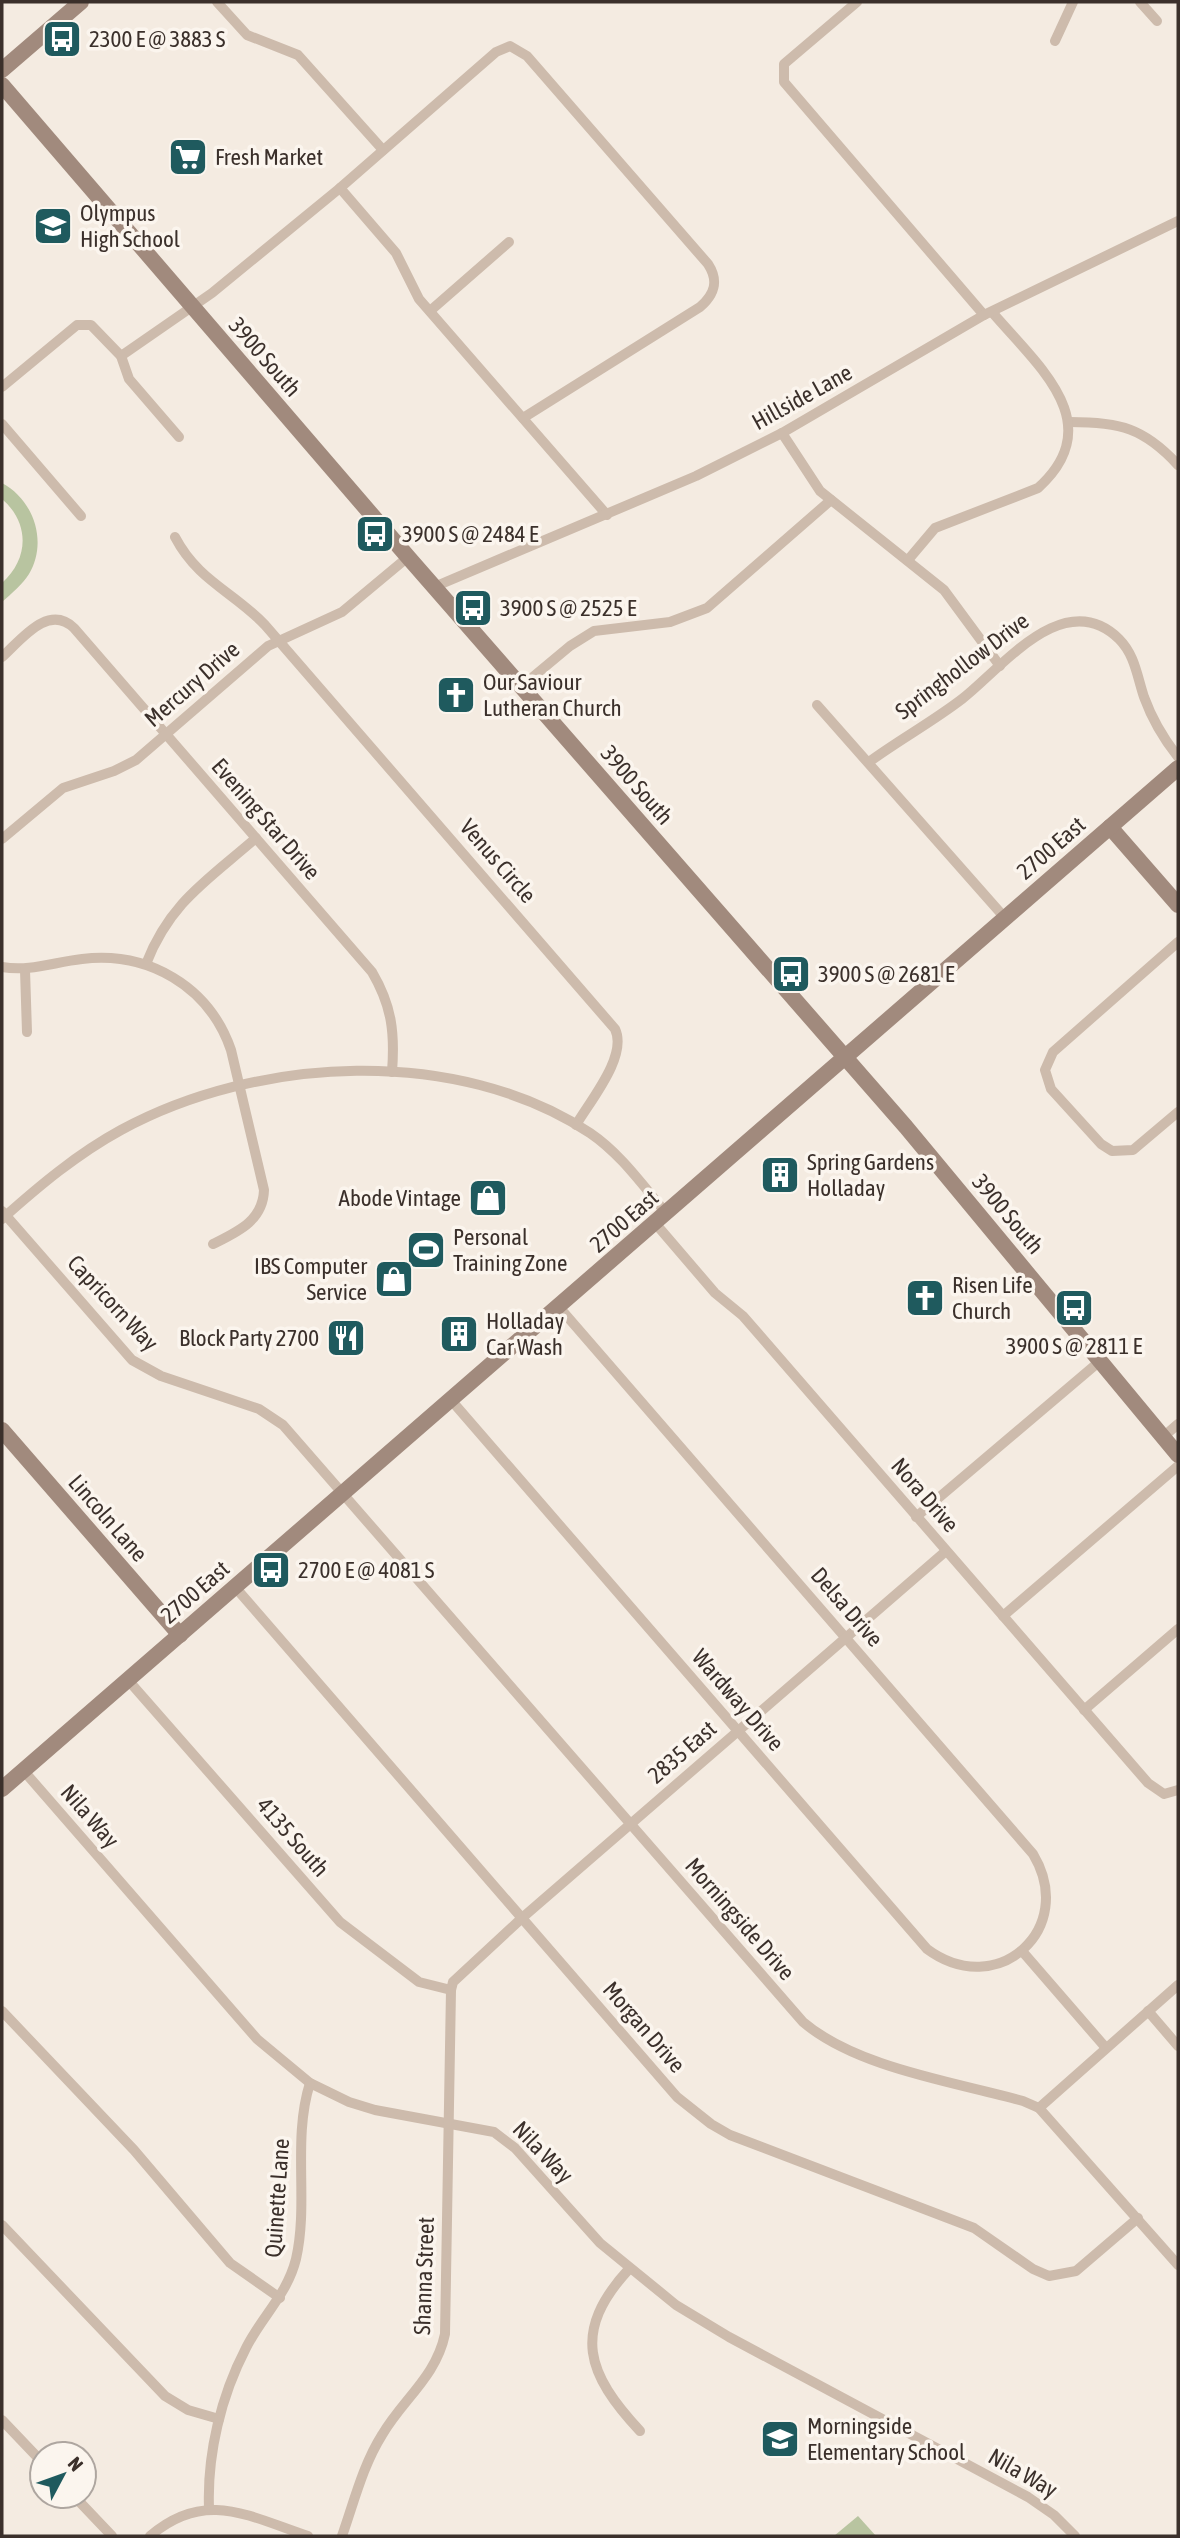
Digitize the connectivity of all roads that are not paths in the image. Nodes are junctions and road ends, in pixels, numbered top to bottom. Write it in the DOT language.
graph roads {
  1 [pos="81,2"];
  2 [pos="217,2"];
  3 [pos="857,2"];
  4 [pos="1073,2"];
  5 [pos="1140,2"];
  6 [pos="1157,21"];
  7 [pos="1055,41"];
  8 [pos="2,70"];
  9 [pos="2,85"];
  10 [pos="383,150"];
  11 [pos="340,188"];
  12 [pos="1178,222"];
  13 [pos="509,242"];
  14 [pos="192,306"];
  15 [pos="430,311"];
  16 [pos="988,314"];
  17 [pos="121,356"];
  18 [pos="2,387"];
  19 [pos="523,418"];
  20 [pos="1070,422"];
  21 [pos="2,425"];
  22 [pos="782,433"];
  23 [pos="179,437"];
  24 [pos="1178,465"];
  25 [pos="831,500"];
  26 [pos="607,515"];
  27 [pos="81,516"];
  28 [pos="175,537"];
  29 [pos="408,557"];
  30 [pos="908,560"];
  31 [pos="434,587"];
  32 [pos="277,639"];
  33 [pos="2,657"];
  34 [pos="1000,666"];
  35 [pos="522,686"];
  36 [pos="817,705"];
  37 [pos="166,735"];
  38 [pos="1178,757"];
  39 [pos="869,762"];
  40 [pos="1178,768"];
  41 [pos="1110,827"];
  42 [pos="256,838"];
  43 [pos="2,839"];
  44 [pos="1178,905"];
  45 [pos="1005,918"];
  46 [pos="1178,942"];
  47 [pos="146,964"];
  48 [pos="2,967"];
  49 [pos="25,970"];
  50 [pos="27,1032"];
  51 [pos="845,1059"];
  52 [pos="392,1072"];
  53 [pos="239,1084"];
  54 [pos="1178,1112"];
  55 [pos="576,1125"];
  56 [pos="3,1215"];
  57 [pos="661,1219"];
  58 [pos="213,1244"];
  59 [pos="559,1307"];
  60 [pos="1100,1361"];
  61 [pos="451,1400"];
  62 [pos="1178,1424"];
  63 [pos="2,1430"];
  64 [pos="1163,1437"];
  65 [pos="1178,1455"];
  66 [pos="1178,1466"];
  67 [pos="343,1494"];
  68 [pos="916,1517"];
  69 [pos="946,1551"];
  70 [pos="235,1587"];
  71 [pos="1003,1616"];
  72 [pos="1178,1629"];
  73 [pos="180,1635"];
  74 [pos="846,1638"];
  75 [pos="128,1680"];
  76 [pos="1084,1710"];
  77 [pos="738,1731"];
  78 [pos="23,1770"];
  79 [pos="2,1789"];
  80 [pos="1178,1790"];
  81 [pos="630,1824"];
  82 [pos="522,1918"];
  83 [pos="1022,1951"];
  84 [pos="1178,1985"];
  85 [pos="451,1990"];
  86 [pos="2,2011"];
  87 [pos="1148,2011"];
  88 [pos="1178,2046"];
  89 [pos="1106,2048"];
  90 [pos="310,2083"];
  91 [pos="1039,2108"];
  92 [pos="449,2124"];
  93 [pos="1138,2218"];
  94 [pos="2,2225"];
  95 [pos="1178,2265"];
  96 [pos="629,2269"];
  97 [pos="280,2298"];
  98 [pos="219,2419"];
  99 [pos="2,2420"];
  100 [pos="640,2431"];
  101 [pos="28,2447"];
  102 [pos="209,2508"];
  103 [pos="87,2510"];
  104 [pos="112,2536"];
  105 [pos="150,2536"];
  106 [pos="308,2536"];
  107 [pos="342,2536"];
  108 [pos="1075,2536"];
  1 -- 8 [label="street"];
  2 -- 10 [label="street"];
  3 -- 16 [label="street"];
  4 -- 7 [label="street"];
  5 -- 6 [label="street"];
  9 -- 14 [label="street, 3900 South"];
  10 -- 11 [label="street"];
  10 -- 19 [label="street"];
  11 -- 14 [label="street"];
  11 -- 15 [label="street"];
  12 -- 16 [label="street, Hillside Lane"];
  13 -- 15 [label="street"];
  14 -- 17 [label="street"];
  14 -- 29 [label="street, 3900 South"];
  15 -- 19 [label="street"];
  16 -- 20 [label="street"];
  16 -- 22 [label="street, Hillside Lane"];
  17 -- 18 [label="street"];
  17 -- 23 [label="street"];
  19 -- 26 [label="street"];
  20 -- 24 [label="street"];
  20 -- 30 [label="street"];
  21 -- 27 [label="street"];
  22 -- 25 [label="street"];
  22 -- 26 [label="street, Hillside Lane"];
  25 -- 30 [label="street"];
  25 -- 35 [label="street"];
  26 -- 31 [label="street, Hillside Lane"];
  28 -- 32 [label="street, Venus Circle"];
  29 -- 31 [label="street, 3900 South"];
  29 -- 32 [label="street, Mercury Drive"];
  30 -- 34 [label="street"];
  31 -- 35 [label="street, 3900 South"];
  32 -- 37 [label="street, Mercury Drive"];
  32 -- 55 [label="street, Venus Circle"];
  33 -- 37 [label="street, Evening Star Drive"];
  34 -- 38 [label="street, Springhollow Drive"];
  34 -- 39 [label="street, Springhollow Drive"];
  35 -- 51 [label="street, 3900 South"];
  36 -- 39 [label="street"];
  37 -- 42 [label="street, Evening Star Drive"];
  37 -- 43 [label="street, Mercury Drive"];
  39 -- 45 [label="street"];
  40 -- 41 [label="street, 2700 East"];
  41 -- 44 [label="street"];
  41 -- 45 [label="street, 2700 East"];
  42 -- 47 [label="street"];
  42 -- 52 [label="street, Evening Star Drive"];
  45 -- 51 [label="street, 2700 East"];
  46 -- 54 [label="street"];
  47 -- 49 [label="street"];
  47 -- 53 [label="street"];
  48 -- 49 [label="street"];
  49 -- 50 [label="street"];
  51 -- 57 [label="street, 2700 East"];
  51 -- 60 [label="street, 3900 South"];
  52 -- 53 [label="street, Nora Drive"];
  52 -- 55 [label="street, Nora Drive"];
  53 -- 56 [label="street, Nora Drive"];
  53 -- 58 [label="street"];
  55 -- 57 [label="street, Nora Drive"];
  56 -- 67 [label="street, Capricorn Way"];
  57 -- 59 [label="street, 2700 East"];
  57 -- 68 [label="street, Nora Drive"];
  59 -- 61 [label="street, 2700 East"];
  59 -- 74 [label="street, Delsa Drive"];
  60 -- 64 [label="street, 3900 South"];
  60 -- 68 [label="street"];
  61 -- 67 [label="street, 2700 East"];
  61 -- 77 [label="street, Wardway Drive"];
  62 -- 64 [label="street"];
  63 -- 73 [label="street, Lincoln Lane"];
  64 -- 65 [label="street, 3900 South"];
  66 -- 71 [label="street"];
  67 -- 70 [label="street, 2700 East"];
  67 -- 81 [label="street, Morningside Drive"];
  68 -- 69 [label="street, Nora Drive"];
  69 -- 71 [label="street, Nora Drive"];
  69 -- 74 [label="street, 2835 East"];
  70 -- 73 [label="street, 2700 East"];
  70 -- 82 [label="street, Morgan Drive"];
  71 -- 76 [label="street, Nora Drive"];
  72 -- 76 [label="street"];
  73 -- 75 [label="street, 2700 East"];
  74 -- 77 [label="street, 2835 East"];
  74 -- 83 [label="street, Delsa Drive"];
  75 -- 78 [label="street, 2700 East"];
  75 -- 85 [label="street, 4135 South"];
  76 -- 80 [label="street, Nora Drive"];
  77 -- 81 [label="street, 2835 East"];
  77 -- 83 [label="street, Wardway Drive"];
  78 -- 79 [label="street, 2700 East"];
  78 -- 90 [label="street, Nila Way"];
  81 -- 82 [label="street, 2835 East"];
  81 -- 91 [label="street, Morningside Drive"];
  82 -- 85 [label="street, 2835 East"];
  82 -- 93 [label="street, Morgan Drive"];
  83 -- 89 [label="street"];
  84 -- 87 [label="street"];
  85 -- 92 [label="street, Shanna Street"];
  86 -- 97 [label="street"];
  87 -- 88 [label="street"];
  87 -- 89 [label="street"];
  89 -- 91 [label="street"];
  90 -- 92 [label="street, Nila Way"];
  90 -- 97 [label="street, Quinette Lane"];
  91 -- 93 [label="street"];
  92 -- 96 [label="street, Nila Way"];
  92 -- 107 [label="street, Shanna Street"];
  93 -- 95 [label="street"];
  94 -- 98 [label="street"];
  96 -- 100 [label="street"];
  96 -- 108 [label="street, Nila Way"];
  97 -- 98 [label="street, Quinette Lane"];
  98 -- 102 [label="street, Quinette Lane"];
  99 -- 101 [label="street"];
  102 -- 105 [label="street"];
  102 -- 106 [label="street"];
  103 -- 104 [label="street"];
}
